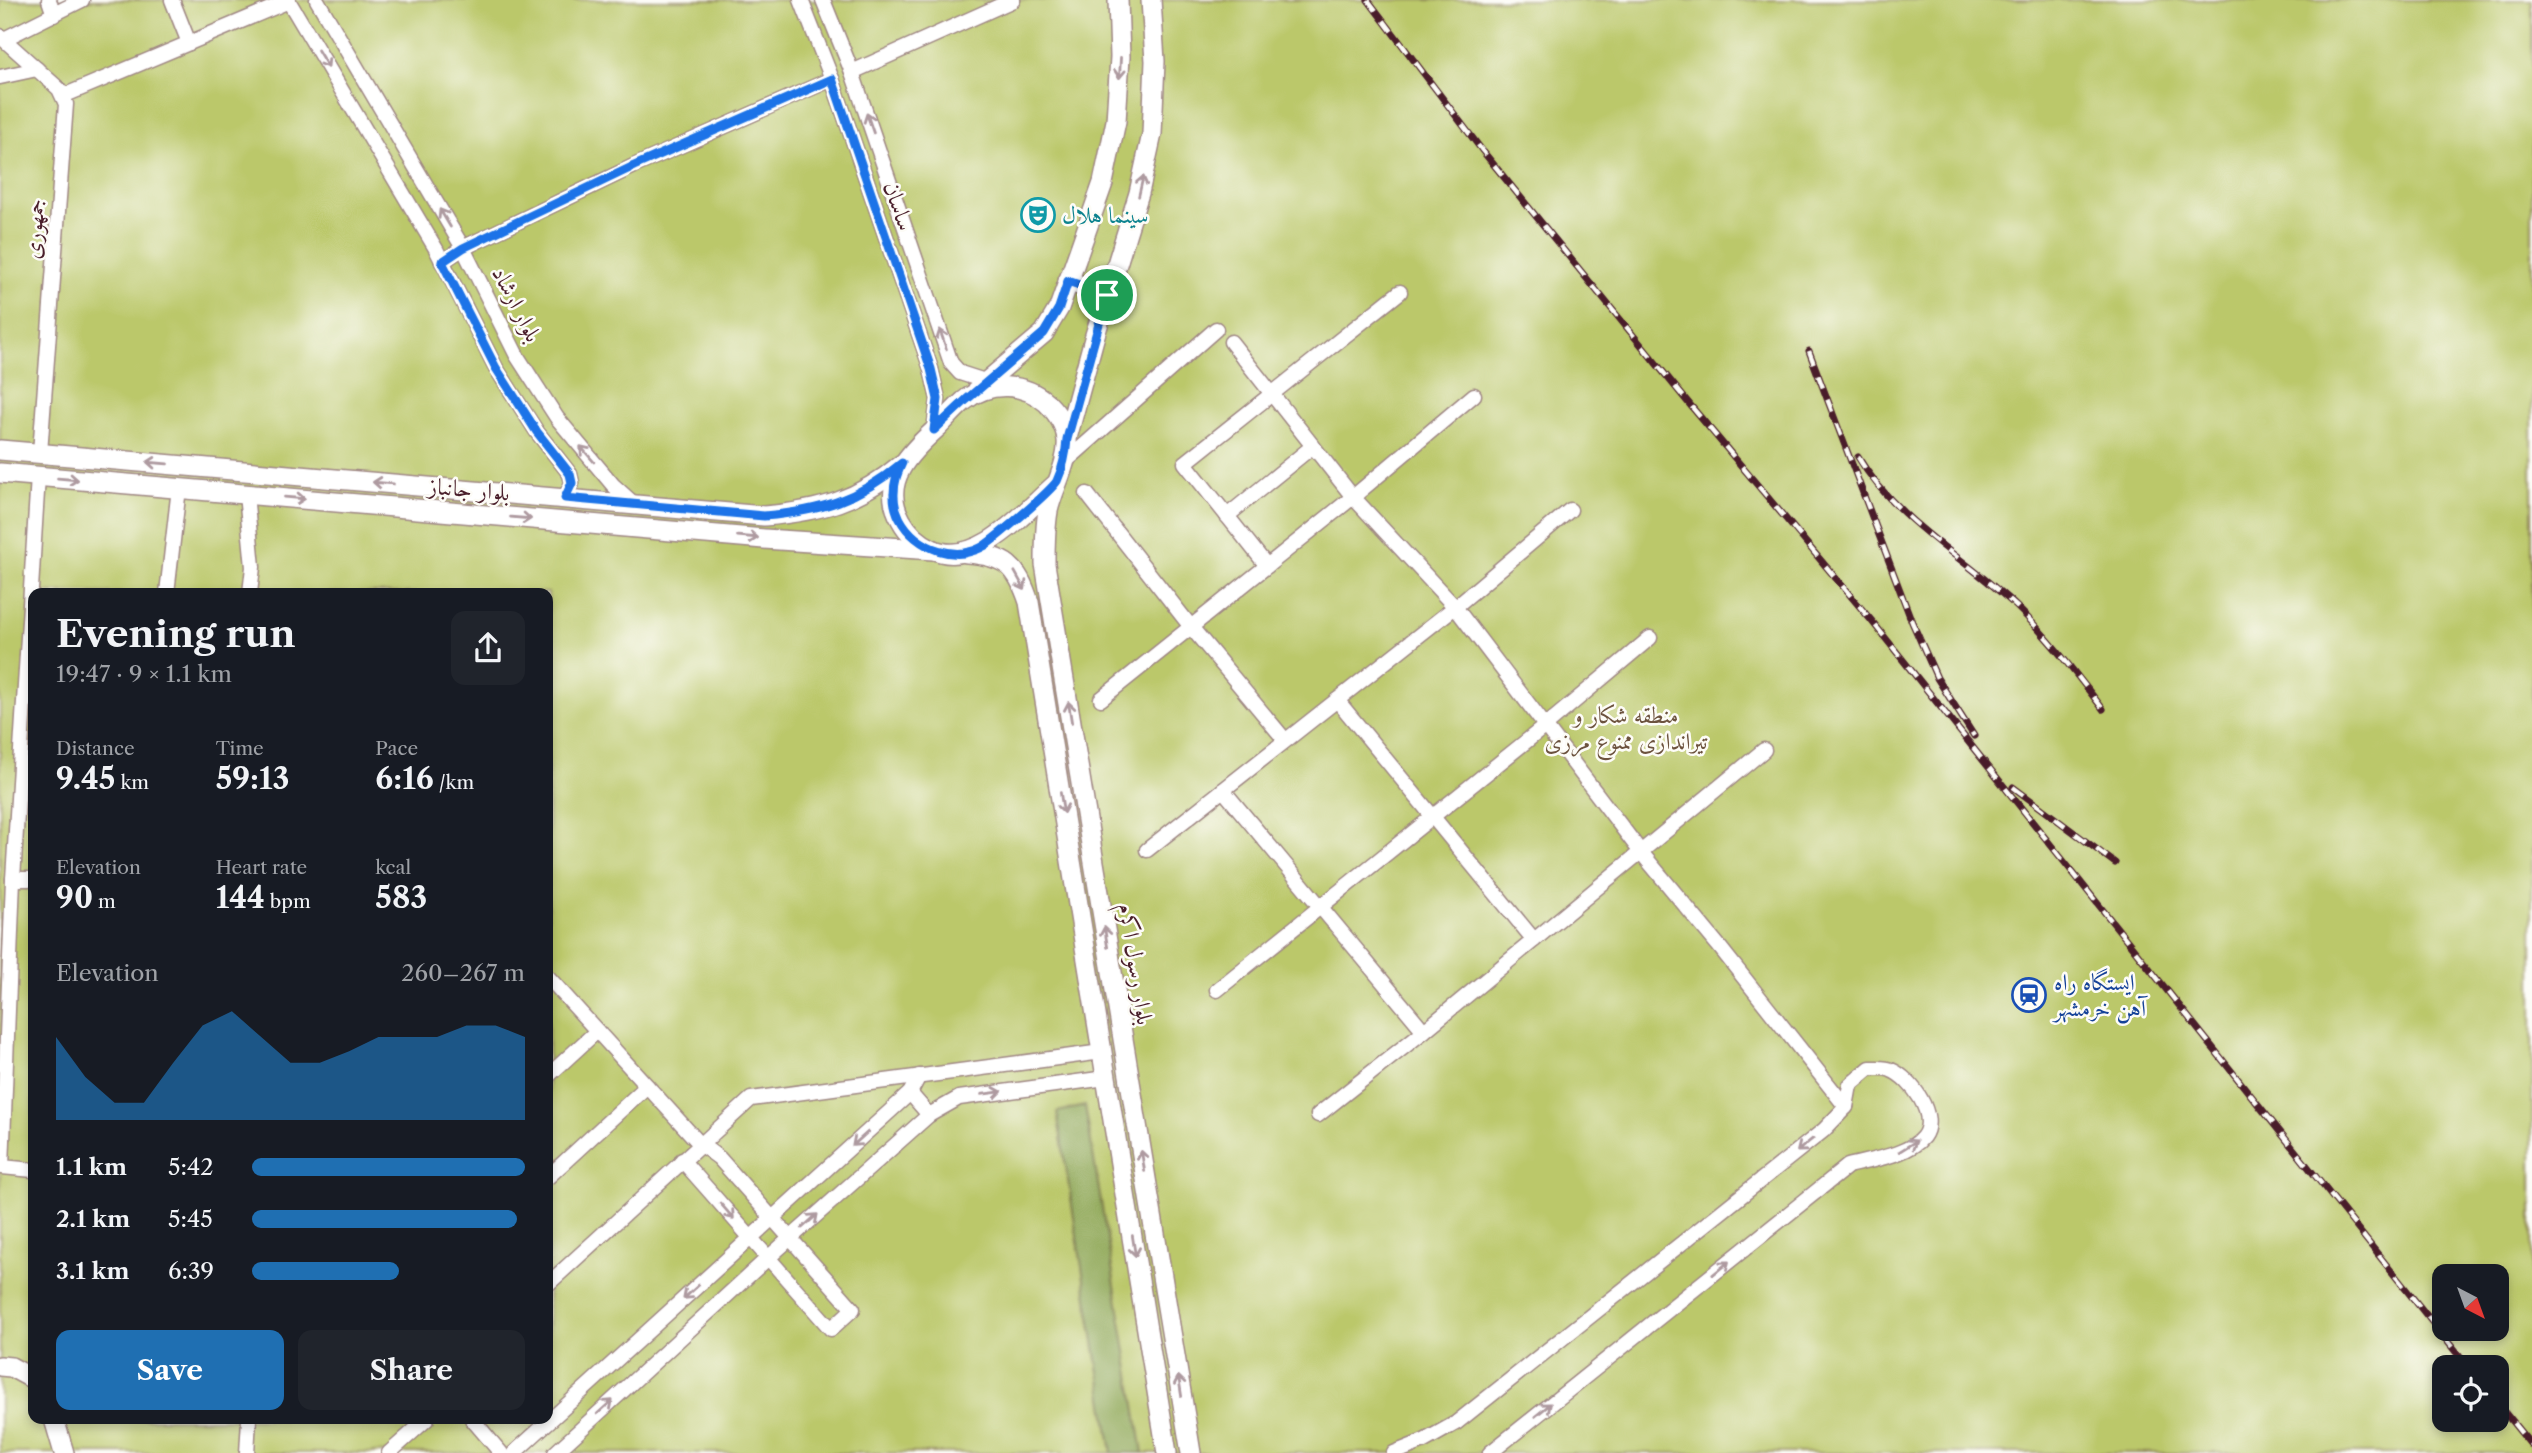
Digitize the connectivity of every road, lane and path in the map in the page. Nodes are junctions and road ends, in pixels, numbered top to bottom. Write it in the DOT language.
graph roads {
  1 [pos="50,0"];
  2 [pos="82,0"];
  3 [pos="172,0"];
  4 [pos="289,0"];
  5 [pos="317,0"];
  6 [pos="800,0"];
  7 [pos="823,0"];
  8 [pos="1013,0"];
  9 [pos="1118,0"];
  10 [pos="1151,0"];
  11 [pos="54,15"];
  12 [pos="2,38"];
  13 [pos="189,43"];
  14 [pos="37,69"];
  15 [pos="852,72"];
  16 [pos="0,78"];
  17 [pos="832,79"];
  18 [pos="63,96"];
  19 [pos="463,248"];
  20 [pos="442,262"];
  21 [pos="1068,281"];
  22 [pos="1400,292"];
  23 [pos="1107,295"];
  24 [pos="1216,329"];
  25 [pos="1231,342"];
  26 [pos="988,382"];
  27 [pos="1272,395"];
  28 [pos="1474,395"];
  29 [pos="966,400"];
  30 [pos="934,430"];
  31 [pos="1067,439"];
  32 [pos="1313,446"];
  33 [pos="0,450"];
  34 [pos="40,453"];
  35 [pos="902,463"];
  36 [pos="1063,464"];
  37 [pos="0,473"];
  38 [pos="38,476"];
  39 [pos="1056,484"];
  40 [pos="179,488"];
  41 [pos="246,494"];
  42 [pos="1087,494"];
  43 [pos="1353,497"];
  44 [pos="565,498"];
  45 [pos="634,504"];
  46 [pos="1570,509"];
  47 [pos="1227,516"];
  48 [pos="935,550"];
  49 [pos="963,553"];
  50 [pos="1268,566"];
  51 [pos="31,588"];
  52 [pos="168,588"];
  53 [pos="251,588"];
  54 [pos="1455,607"];
  55 [pos="1191,628"];
  56 [pos="28,637"];
  57 [pos="1650,638"];
  58 [pos="1101,699"];
  59 [pos="1337,700"];
  60 [pos="1544,727"];
  61 [pos="1285,740"];
  62 [pos="1764,750"];
  63 [pos="1223,790"];
  64 [pos="1432,816"];
  65 [pos="1147,850"];
  66 [pos="1640,851"];
  67 [pos="13,879"];
  68 [pos="28,879"];
  69 [pos="1320,906"];
  70 [pos="1534,940"];
  71 [pos="553,983"];
  72 [pos="1217,990"];
  73 [pos="1120,1018"];
  74 [pos="1097,1021"];
  75 [pos="597,1031"];
  76 [pos="1424,1031"];
  77 [pos="1102,1052"];
  78 [pos="1052,1058"];
  79 [pos="553,1071"];
  80 [pos="919,1076"];
  81 [pos="1106,1078"];
  82 [pos="1056,1084"];
  83 [pos="647,1086"];
  84 [pos="911,1093"];
  85 [pos="1846,1107"];
  86 [pos="929,1115"];
  87 [pos="1318,1115"];
  88 [pos="700,1144"];
  89 [pos="682,1160"];
  90 [pos="28,1170"];
  91 [pos="553,1172"];
  92 [pos="772,1218"];
  93 [pos="750,1238"];
  94 [pos="790,1239"];
  95 [pos="768,1258"];
  96 [pos="553,1279"];
  97 [pos="623,1354"];
  98 [pos="0,1366"];
  99 [pos="641,1374"];
  100 [pos="28,1376"];
  101 [pos="553,1418"];
  102 [pos="55,1424"];
  103 [pos="249,1424"];
  104 [pos="421,1424"];
  105 [pos="476,1424"];
  106 [pos="546,1424"];
  107 [pos="1404,1452"];
  108 [pos="64,1453"];
  109 [pos="247,1453"];
  110 [pos="389,1453"];
  111 [pos="501,1453"];
  112 [pos="514,1453"];
  113 [pos="555,1453"];
  114 [pos="1167,1453"];
  115 [pos="1191,1453"];
  116 [pos="1490,1453"];
  1 -- 11 [label="street"];
  2 -- 11 [label="street"];
  3 -- 13 [label="street"];
  4 -- 13 [label="street"];
  4 -- 20 [label="street, بلوار ارشاد, one-way"];
  19 -- 5 [label="street, بلوار ارشاد, one-way"];
  6 -- 17 [label="street, ساسان"];
  7 -- 15 [label="street, ساسان"];
  8 -- 15 [label="street"];
  9 -- 21 [label="main road, one-way"];
  23 -- 10 [label="main road, one-way"];
  11 -- 12 [label="street"];
  12 -- 14 [label="street"];
  13 -- 18 [label="street"];
  14 -- 16 [label="street"];
  14 -- 18 [label="street"];
  26 -- 15 [label="street, ساسان, one-way"];
  17 -- 19 [label="street"];
  17 -- 30 [label="street, ساسان"];
  18 -- 34 [label="street, جمهوری"];
  19 -- 20 [label="street"];
  45 -- 19 [label="street, بلوار ارشاد, one-way"];
  20 -- 44 [label="street, بلوار ارشاد"];
  21 -- 23 [label="main road"];
  21 -- 26 [label="main road"];
  22 -- 27 [label="street"];
  23 -- 31 [label="main road"];
  24 -- 36 [label="street"];
  25 -- 27 [label="street"];
  26 -- 29 [label="main road"];
  27 -- 32 [label="street"];
  27 -- 47 [label="street"];
  28 -- 43 [label="street"];
  29 -- 30 [label="main road"];
  29 -- 31 [label="main road"];
  30 -- 35 [label="main road"];
  31 -- 36 [label="main road"];
  32 -- 43 [label="street"];
  32 -- 47 [label="street"];
  33 -- 34 [label="main road, بلوار جانباز"];
  34 -- 38 [label="main road"];
  44 -- 34 [label="main road, بلوار جانباز, one-way"];
  35 -- 45 [label="main road, بلوار جانباز"];
  35 -- 48 [label="main road"];
  36 -- 39 [label="main road"];
  37 -- 38 [label="main road, بلوار جانباز"];
  38 -- 40 [label="main road, بلوار جانباز, one-way"];
  38 -- 51 [label="street"];
  39 -- 49 [label="main road"];
  73 -- 39 [label="main road, بلوار رسول اکرم, one-way"];
  40 -- 41 [label="main road, بلوار جانباز"];
  40 -- 52 [label="street"];
  41 -- 48 [label="main road, بلوار جانباز, one-way"];
  41 -- 53 [label="street"];
  42 -- 55 [label="street"];
  43 -- 50 [label="street"];
  43 -- 54 [label="street"];
  44 -- 45 [label="main road, بلوار جانباز"];
  46 -- 54 [label="street"];
  47 -- 50 [label="street"];
  48 -- 49 [label="main road"];
  49 -- 74 [label="main road, بلوار رسول اکرم, one-way"];
  50 -- 55 [label="street"];
  54 -- 59 [label="street"];
  54 -- 60 [label="street"];
  55 -- 58 [label="street"];
  55 -- 61 [label="street"];
  56 -- 67 [label="street"];
  57 -- 60 [label="street"];
  59 -- 61 [label="street"];
  59 -- 64 [label="street"];
  60 -- 64 [label="street"];
  60 -- 66 [label="street"];
  61 -- 63 [label="street"];
  62 -- 66 [label="street"];
  63 -- 65 [label="street"];
  63 -- 69 [label="street"];
  64 -- 69 [label="street"];
  64 -- 70 [label="street"];
  66 -- 70 [label="street"];
  66 -- 85 [label="street"];
  67 -- 68 [label="street"];
  67 -- 90 [label="street"];
  69 -- 72 [label="street"];
  69 -- 76 [label="street"];
  70 -- 76 [label="street"];
  71 -- 75 [label="street"];
  73 -- 74 [label="main road"];
  115 -- 73 [label="main road, بلوار رسول اکرم, one-way"];
  74 -- 77 [label="main road, بلوار رسول اکرم"];
  75 -- 79 [label="street"];
  75 -- 83 [label="street"];
  76 -- 87 [label="street"];
  77 -- 78 [label="street"];
  77 -- 81 [label="main road, بلوار رسول اکرم"];
  78 -- 80 [label="street"];
  78 -- 82 [label="street"];
  80 -- 84 [label="street"];
  80 -- 88 [label="street"];
  81 -- 82 [label="street"];
  81 -- 114 [label="main road, بلوار رسول اکرم, one-way"];
  86 -- 82 [label="street, one-way"];
  83 -- 88 [label="street"];
  83 -- 91 [label="street"];
  84 -- 86 [label="street"];
  84 -- 92 [label="street, one-way"];
  85 -- 107 [label="street, one-way"];
  116 -- 85 [label="street, one-way"];
  94 -- 86 [label="street, one-way"];
  88 -- 89 [label="street"];
  88 -- 92 [label="street"];
  89 -- 93 [label="street, one-way"];
  89 -- 96 [label="street"];
  92 -- 93 [label="street"];
  92 -- 94 [label="street"];
  93 -- 95 [label="street"];
  93 -- 97 [label="street, one-way"];
  94 -- 95 [label="street"];
  94 -- 95 [label="street"];
  95 -- 99 [label="street"];
  97 -- 99 [label="street"];
  97 -- 101 [label="street"];
  98 -- 100 [label="main road"];
  113 -- 99 [label="street, one-way"];
  102 -- 108 [label="main road"];
  103 -- 109 [label="street"];
  104 -- 110 [label="street"];
  105 -- 111 [label="street"];
  106 -- 112 [label="street"];
}
